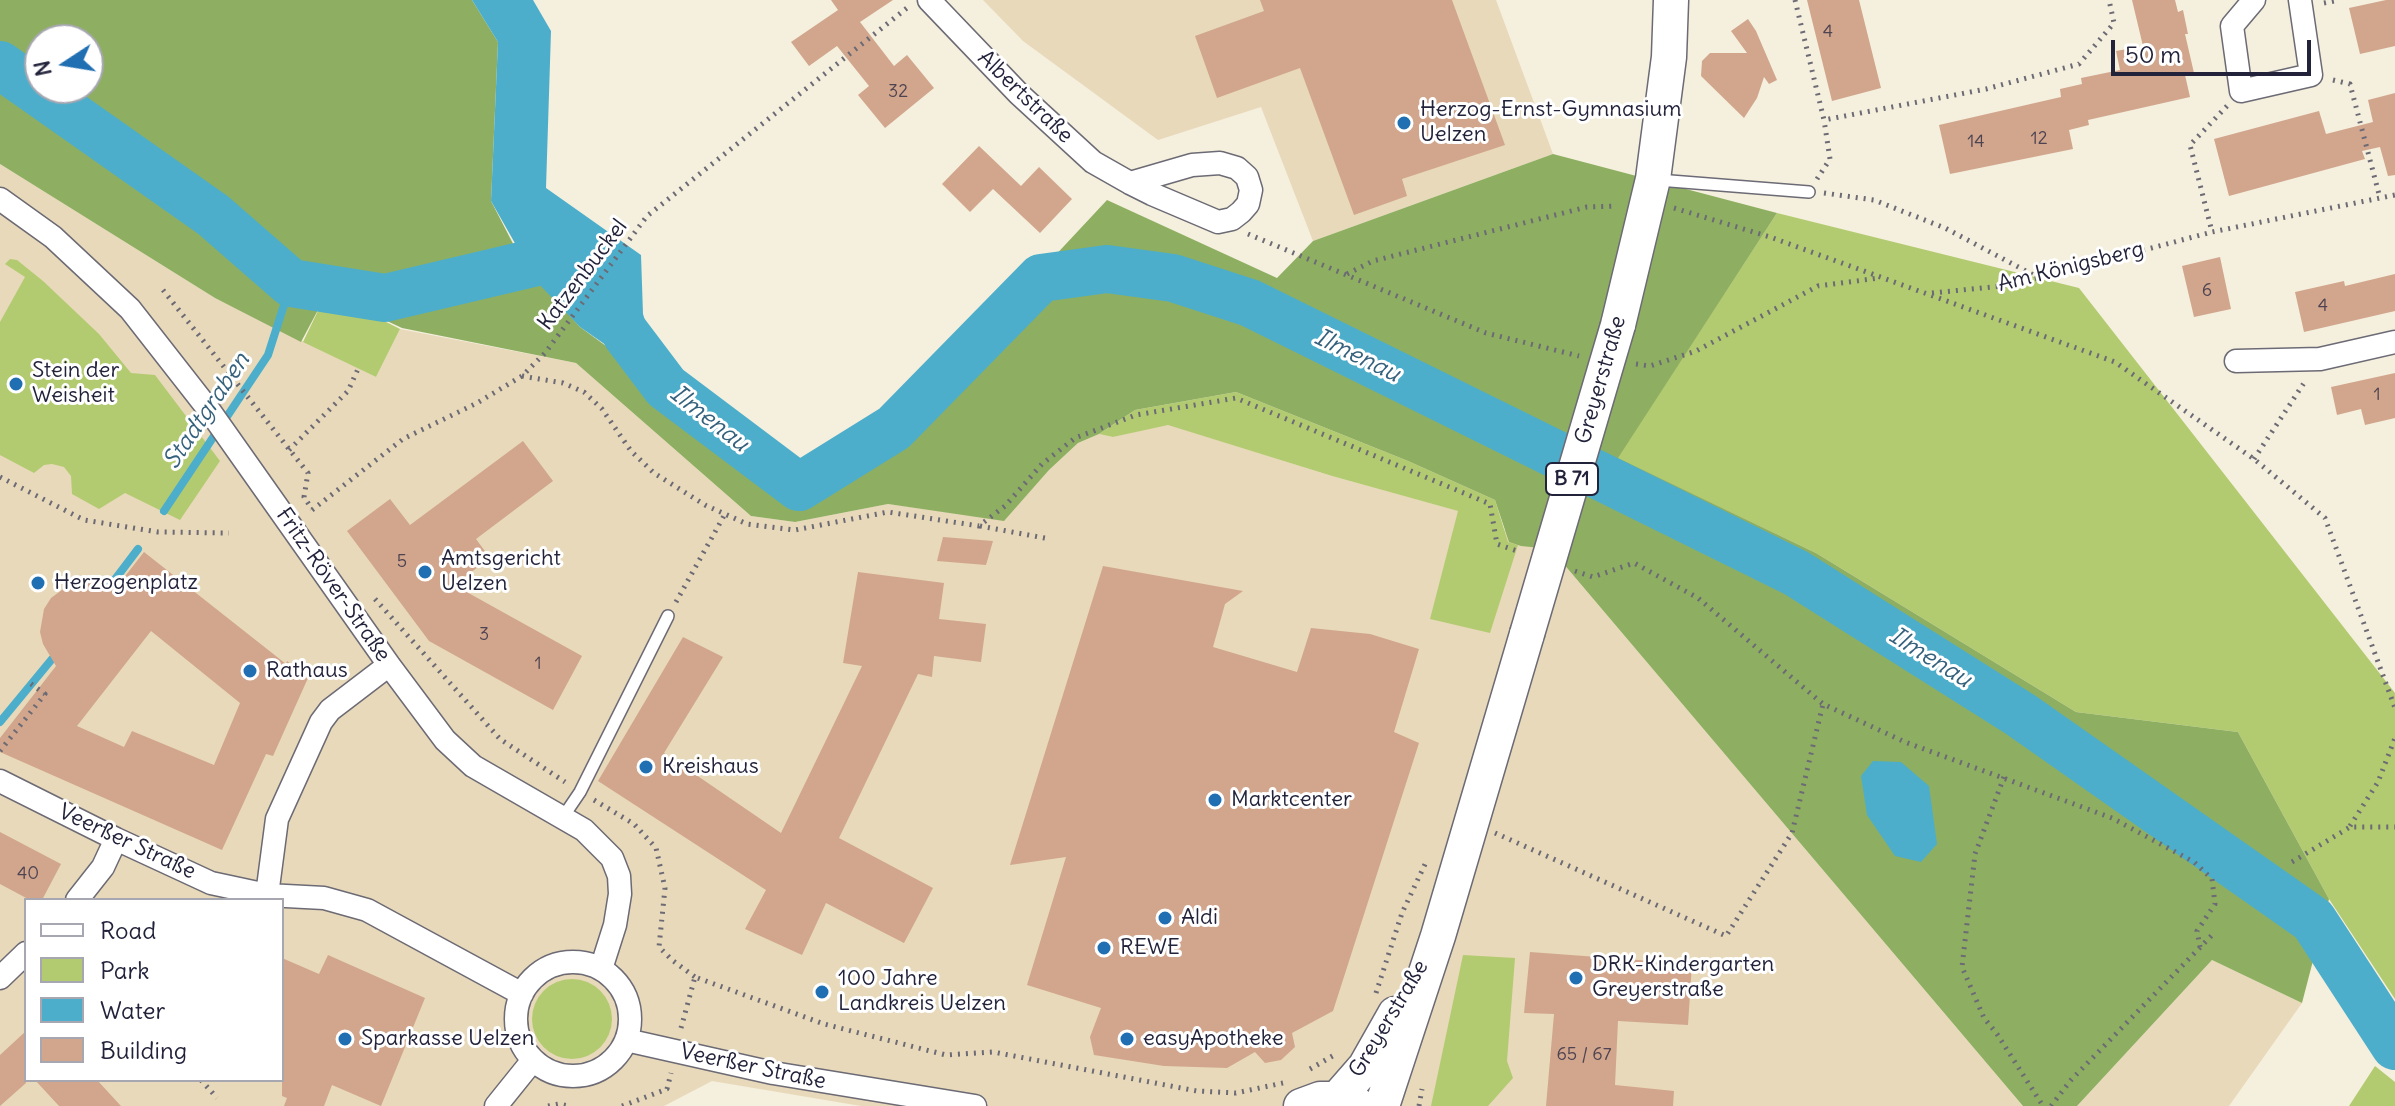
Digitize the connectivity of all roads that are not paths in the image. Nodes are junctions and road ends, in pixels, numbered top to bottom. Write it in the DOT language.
graph roads {
  1 [pos="929,0"];
  2 [pos="1671,0"];
  3 [pos="2254,0"];
  4 [pos="2300,0"];
  5 [pos="1130,183"];
  6 [pos="1650,192"];
  7 [pos="1809,192"];
  8 [pos="0,199"];
  9 [pos="2395,342"];
  10 [pos="2236,361"];
  11 [pos="668,616"];
  12 [pos="389,665"];
  13 [pos="0,781"];
  14 [pos="563,817"];
  15 [pos="116,839"];
  16 [pos="267,895"];
  17 [pos="79,898"];
  18 [pos="1438,936"];
  19 [pos="24,955"];
  20 [pos="601,969"];
  21 [pos="0,978"];
  22 [pos="522,994"];
  23 [pos="626,1040"];
  24 [pos="533,1060"];
  25 [pos="1296,1087"];
  26 [pos="1348,1102"];
  27 [pos="496,1106"];
  28 [pos="975,1106"];
  29 [pos="1382,1106"];
  1 -- 5 [label="street, Albertstraße"];
  2 -- 6 [label="main road, Greyerstraße / B 71"];
  3 -- 4 [label="street"];
  5 -- 5 [label="street, Albertstraße"];
  6 -- 7 [label="lane"];
  6 -- 18 [label="main road, Greyerstraße / B 71, bridge"];
  8 -- 12 [label="street, Fritz-Röver-Straße"];
  9 -- 10 [label="street"];
  11 -- 14 [label="lane"];
  12 -- 14 [label="street, Fritz-Röver-Straße"];
  12 -- 16 [label="street"];
  13 -- 15 [label="street, Veerßer Straße"];
  14 -- 20 [label="street, Fritz-Röver-Straße"];
  15 -- 16 [label="street, Veerßer Straße"];
  15 -- 17 [label="street"];
  16 -- 22 [label="street, Veerßer Straße"];
  18 -- 26 [label="main road, Greyerstraße / B 71"];
  18 -- 29 [label="main road, Greyerstraße / B 71"];
  19 -- 21 [label="street"];
  20 -- 22 [label="street"];
  20 -- 23 [label="street"];
  22 -- 24 [label="street"];
  23 -- 24 [label="street"];
  23 -- 28 [label="street, Veerßer Straße"];
  24 -- 27 [label="street"];
  25 -- 26 [label="main road"];
}
